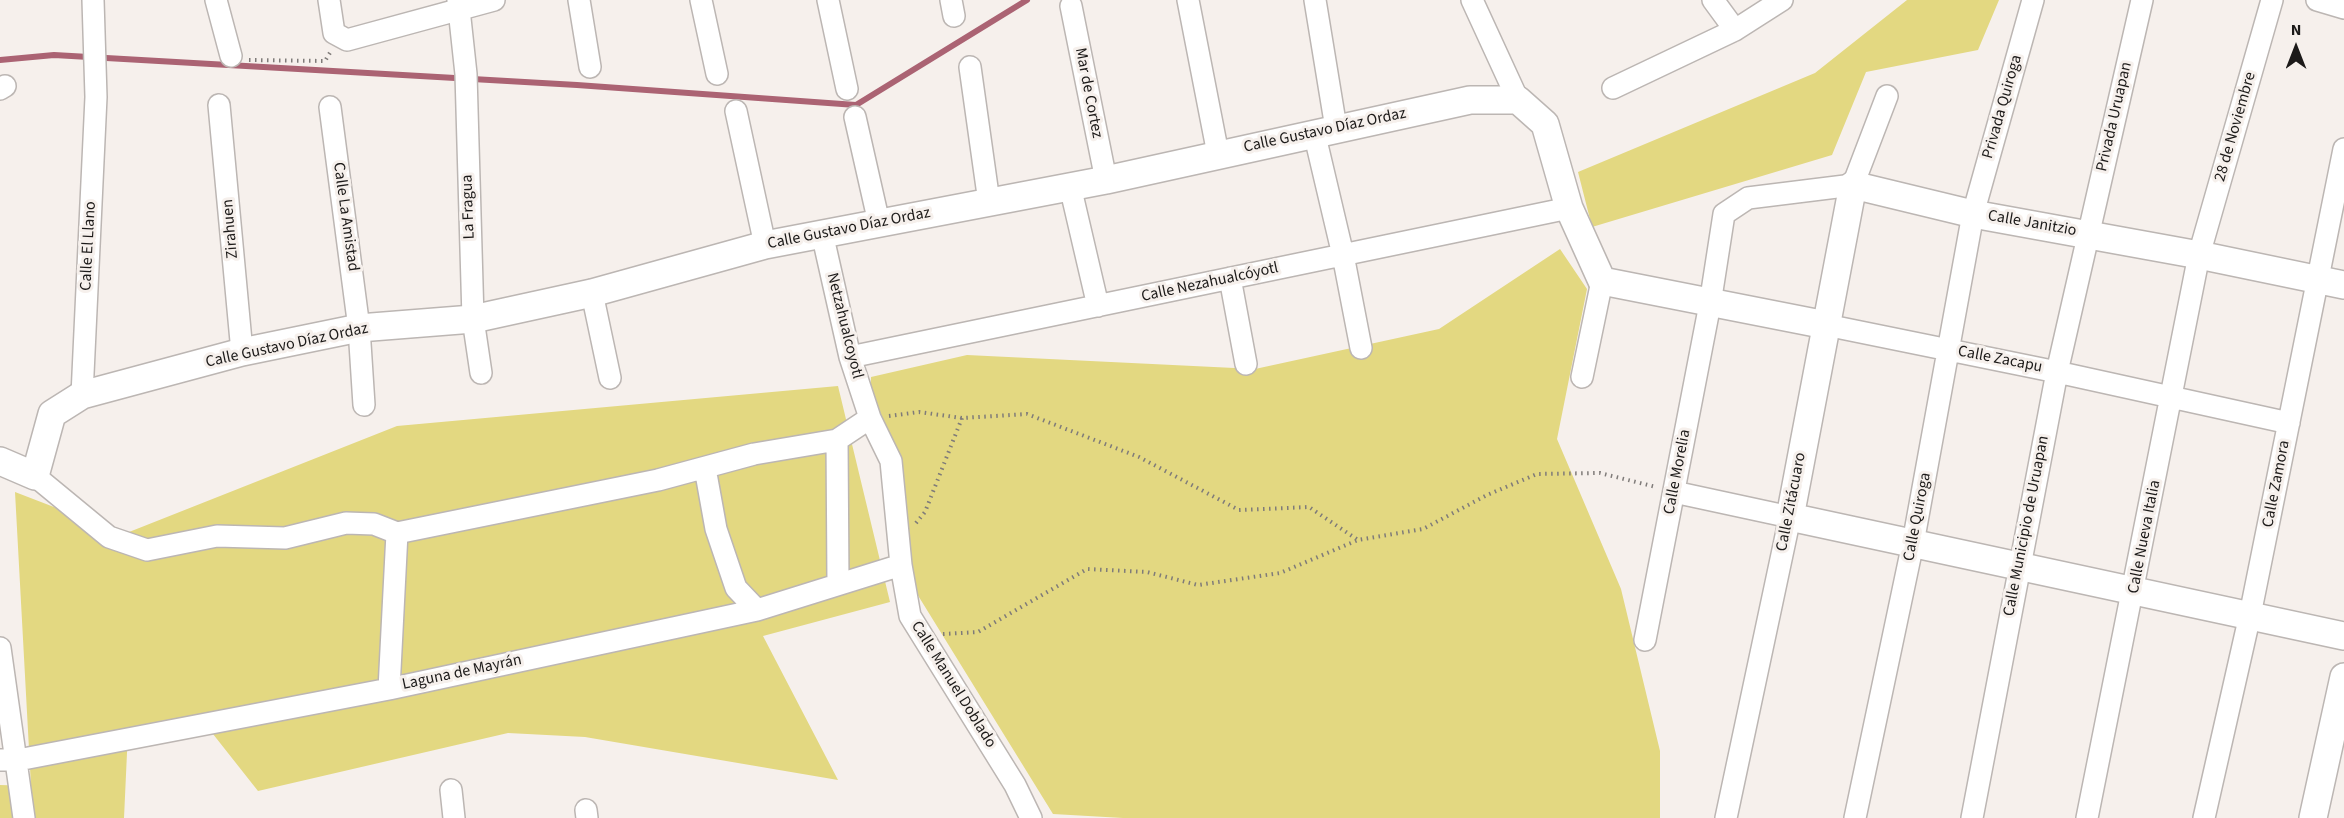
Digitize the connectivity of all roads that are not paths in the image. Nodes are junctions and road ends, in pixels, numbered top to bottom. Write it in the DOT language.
graph roads {
  1 [pos="93,0"];
  2 [pos="216,0"];
  3 [pos="329,0"];
  4 [pos="494,0"];
  5 [pos="579,0"];
  6 [pos="701,0"];
  7 [pos="828,0"];
  8 [pos="1188,0"];
  9 [pos="1315,0"];
  10 [pos="1472,0"];
  11 [pos="1713,0"];
  12 [pos="1782,0"];
  13 [pos="2033,0"];
  14 [pos="2142,0"];
  15 [pos="2272,0"];
  16 [pos="2317,0"];
  17 [pos="459,4"];
  18 [pos="1071,6"];
  19 [pos="2344,8"];
  20 [pos="1735,30"];
  21 [pos="231,56"];
  22 [pos="590,67"];
  23 [pos="970,67"];
  24 [pos="717,74"];
  25 [pos="1613,88"];
  26 [pos="846,89"];
  27 [pos="1887,96"];
  28 [pos="1518,100"];
  29 [pos="219,105"];
  30 [pos="330,107"];
  31 [pos="736,111"];
  32 [pos="855,117"];
  33 [pos="1325,130"];
  34 [pos="2344,149"];
  35 [pos="1218,154"];
  36 [pos="1106,180"];
  37 [pos="1853,185"];
  38 [pos="1070,186"];
  39 [pos="989,202"];
  40 [pos="1569,208"];
  41 [pos="1724,214"];
  42 [pos="1973,214"];
  43 [pos="879,223"];
  44 [pos="822,233"];
  45 [pos="2088,234"];
  46 [pos="765,245"];
  47 [pos="1343,255"];
  48 [pos="2199,255"];
  49 [pos="1230,278"];
  50 [pos="2318,279"];
  51 [pos="1602,281"];
  52 [pos="2344,285"];
  53 [pos="592,293"];
  54 [pos="1710,303"];
  55 [pos="1098,306"];
  56 [pos="473,320"];
  57 [pos="1826,325"];
  58 [pos="359,328"];
  59 [pos="1361,348"];
  60 [pos="1948,350"];
  61 [pos="242,352"];
  62 [pos="850,357"];
  63 [pos="1245,364"];
  64 [pos="2057,372"];
  65 [pos="481,373"];
  66 [pos="1582,377"];
  67 [pos="610,378"];
  68 [pos="82,395"];
  69 [pos="2171,399"];
  70 [pos="363,405"];
  71 [pos="870,418"];
  72 [pos="2289,423"];
  73 [pos="837,440"];
  74 [pos="0,461"];
  75 [pos="705,468"];
  76 [pos="35,476"];
  77 [pos="1674,492"];
  78 [pos="1790,517"];
  79 [pos="397,533"];
  80 [pos="1913,543"];
  81 [pos="900,555"];
  82 [pos="2020,566"];
  83 [pos="838,583"];
  84 [pos="2134,591"];
  85 [pos="757,610"];
  86 [pos="2250,615"];
  87 [pos="2344,636"];
  88 [pos="1645,640"];
  89 [pos="0,648"];
  90 [pos="2344,677"];
  91 [pos="389,689"];
  92 [pos="9,760"];
  93 [pos="451,790"];
  94 [pos="24,818"];
  95 [pos="454,818"];
  96 [pos="1031,818"];
  97 [pos="1726,818"];
  98 [pos="1854,818"];
  99 [pos="1972,818"];
  100 [pos="2087,818"];
  101 [pos="2204,818"];
  102 [pos="2313,818"];
  1 -- 68 [label="street, Calle El Llano"];
  2 -- 21 [label="street"];
  3 -- 17 [label="street"];
  4 -- 17 [label="street"];
  5 -- 22 [label="street"];
  6 -- 24 [label="street"];
  7 -- 26 [label="street"];
  8 -- 35 [label="street"];
  9 -- 33 [label="street"];
  10 -- 28 [label="street"];
  11 -- 20 [label="street"];
  12 -- 20 [label="street"];
  13 -- 42 [label="street, Privada Quiroga"];
  14 -- 45 [label="street, Privada Uruapan"];
  15 -- 48 [label="street, 28 de Noviembre"];
  16 -- 19 [label="street"];
  17 -- 56 [label="street, La Fragua"];
  18 -- 36 [label="street, Mar de Cortez"];
  20 -- 25 [label="street"];
  23 -- 39 [label="street"];
  27 -- 37 [label="street"];
  28 -- 33 [label="street, Calle Gustavo Díaz Ordaz"];
  28 -- 40 [label="street"];
  29 -- 61 [label="street, Zirahuen"];
  30 -- 58 [label="street, Calle La Amistad"];
  31 -- 46 [label="street"];
  32 -- 43 [label="street"];
  33 -- 35 [label="street, Calle Gustavo Díaz Ordaz"];
  33 -- 47 [label="street"];
  34 -- 50 [label="street, Calle Zamora"];
  35 -- 36 [label="street, Calle Gustavo Díaz Ordaz"];
  36 -- 38 [label="street, Calle Gustavo Díaz Ordaz"];
  37 -- 41 [label="street, Calle Janitzio"];
  37 -- 42 [label="street, Calle Janitzio"];
  37 -- 57 [label="street, Calle Zitácuaro"];
  38 -- 39 [label="street, Calle Gustavo Díaz Ordaz"];
  38 -- 55 [label="street"];
  39 -- 43 [label="street, Calle Gustavo Díaz Ordaz"];
  40 -- 47 [label="street, Calle Nezahualcóyotl"];
  40 -- 51 [label="street"];
  41 -- 54 [label="street, Calle Morelia"];
  42 -- 45 [label="street, Calle Janitzio"];
  42 -- 60 [label="street, Calle Quiroga"];
  43 -- 44 [label="street, Calle Gustavo Díaz Ordaz"];
  44 -- 46 [label="street, Calle Gustavo Díaz Ordaz"];
  44 -- 62 [label="street, Netzahualcoyotl"];
  45 -- 48 [label="street, Calle Janitzio"];
  45 -- 64 [label="street, Calle Municipio de Uruapan"];
  46 -- 53 [label="street, Calle Gustavo Díaz Ordaz"];
  47 -- 49 [label="street, Calle Nezahualcóyotl"];
  47 -- 59 [label="street"];
  48 -- 50 [label="street, Calle Janitzio"];
  48 -- 69 [label="street, Calle Nueva Italia"];
  49 -- 55 [label="street, Calle Nezahualcóyotl"];
  49 -- 63 [label="street"];
  50 -- 52 [label="street, Calle Janitzio"];
  50 -- 72 [label="street, Calle Zamora"];
  51 -- 54 [label="street, Calle Zacapu"];
  51 -- 66 [label="street"];
  53 -- 56 [label="street, Calle Gustavo Díaz Ordaz"];
  53 -- 67 [label="street"];
  54 -- 57 [label="street, Calle Zacapu"];
  54 -- 77 [label="street, Calle Morelia"];
  55 -- 62 [label="street, Calle Nezahualcóyotl"];
  56 -- 58 [label="street, Calle Gustavo Díaz Ordaz"];
  56 -- 65 [label="street, La Fragua"];
  57 -- 60 [label="street, Calle Zacapu"];
  57 -- 78 [label="street, Calle Zitácuaro"];
  58 -- 61 [label="street, Calle Gustavo Díaz Ordaz"];
  58 -- 70 [label="street, Calle La Amistad"];
  60 -- 64 [label="street, Calle Zacapu"];
  60 -- 80 [label="street, Calle Quiroga"];
  61 -- 68 [label="street, Calle Gustavo Díaz Ordaz"];
  62 -- 71 [label="street, Netzahualcoyotl"];
  64 -- 69 [label="street, Calle Zacapu"];
  64 -- 82 [label="street, Calle Municipio de Uruapan"];
  68 -- 76 [label="street, Calle Gustavo Díaz Ordaz"];
  69 -- 72 [label="street, Calle Zacapu"];
  69 -- 84 [label="street, Calle Nueva Italia"];
  71 -- 73 [label="street"];
  71 -- 81 [label="street, Netzahualcoyotl"];
  72 -- 86 [label="street, Calle Zamora"];
  73 -- 75 [label="street"];
  73 -- 83 [label="street"];
  74 -- 76 [label="street"];
  75 -- 79 [label="street"];
  75 -- 85 [label="street"];
  76 -- 79 [label="street"];
  77 -- 78 [label="street"];
  77 -- 88 [label="street, Calle Morelia"];
  78 -- 80 [label="street"];
  78 -- 97 [label="street, Calle Zitácuaro"];
  79 -- 91 [label="street"];
  80 -- 82 [label="street"];
  80 -- 98 [label="street, Calle Quiroga"];
  81 -- 83 [label="street, Laguna de Mayrán"];
  81 -- 96 [label="street, Calle Manuel Doblado"];
  82 -- 84 [label="street"];
  82 -- 99 [label="street, Calle Municipio de Uruapan"];
  83 -- 85 [label="street, Laguna de Mayrán"];
  84 -- 86 [label="street"];
  84 -- 100 [label="street, Calle Nueva Italia"];
  85 -- 91 [label="street, Laguna de Mayrán"];
  86 -- 87 [label="street"];
  86 -- 101 [label="street, Calle Zamora"];
  89 -- 92 [label="street"];
  90 -- 102 [label="street"];
  91 -- 92 [label="street, Laguna de Mayrán"];
  92 -- 94 [label="street"];
  93 -- 95 [label="street"];
}
